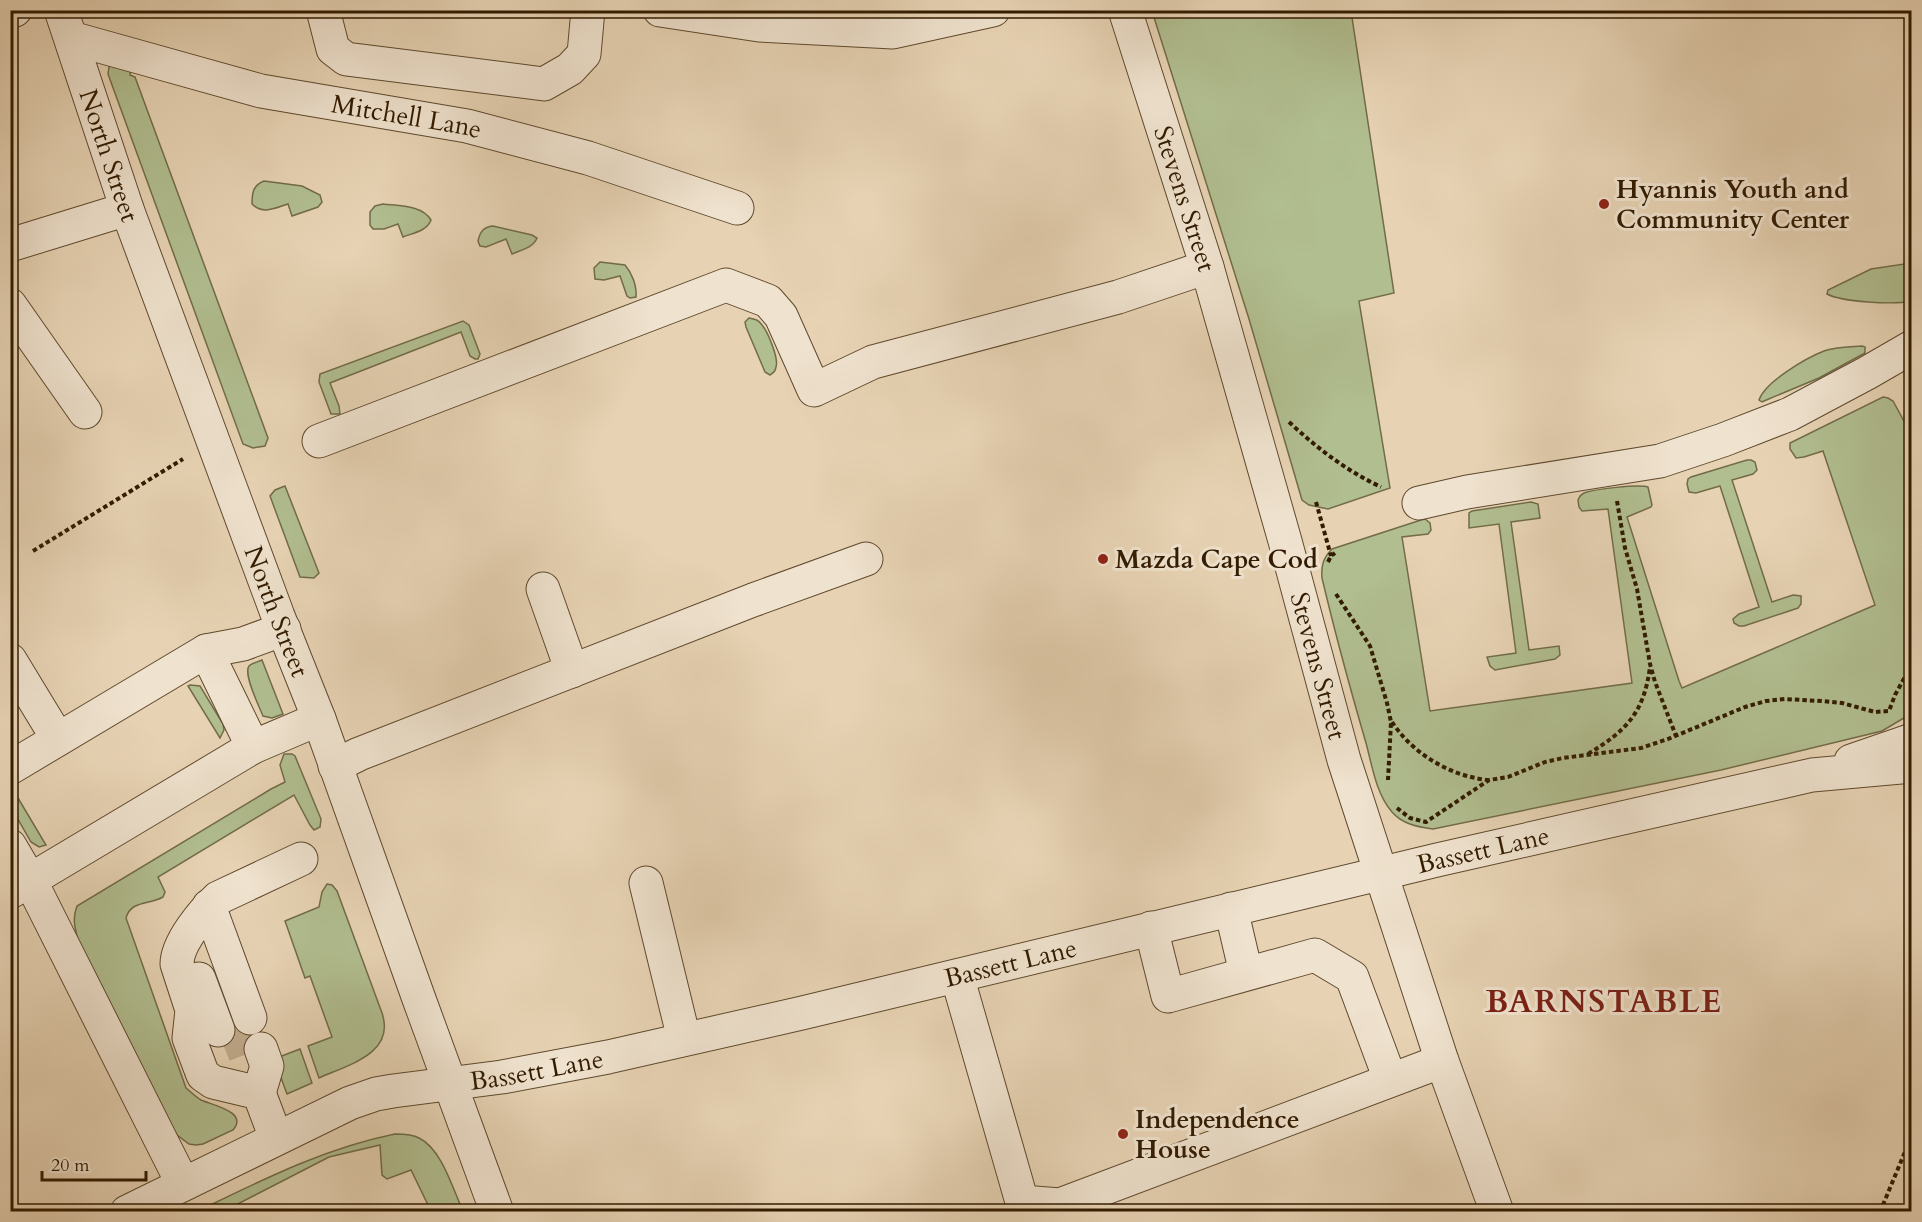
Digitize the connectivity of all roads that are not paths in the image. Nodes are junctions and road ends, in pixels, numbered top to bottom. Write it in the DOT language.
graph roads {
  1 [pos="15,10"];
  2 [pos="323,10"];
  3 [pos="588,10"];
  4 [pos="660,10"];
  5 [pos="993,10"];
  6 [pos="1125,10"];
  7 [pos="10,12"];
  8 [pos="66,24"];
  9 [pos="127,208"];
  10 [pos="737,208"];
  11 [pos="10,245"];
  12 [pos="1207,267"];
  13 [pos="10,305"];
  14 [pos="1911,347"];
  15 [pos="85,412"];
  16 [pos="319,441"];
  17 [pos="1419,502"];
  18 [pos="866,559"];
  19 [pos="543,589"];
  20 [pos="284,629"];
  21 [pos="206,651"];
  22 [pos="10,660"];
  23 [pos="572,671"];
  24 [pos="319,719"];
  25 [pos="58,739"];
  26 [pos="1911,740"];
  27 [pos="253,747"];
  28 [pos="335,766"];
  29 [pos="1911,766"];
  30 [pos="10,768"];
  31 [pos="1812,775"];
  32 [pos="10,846"];
  33 [pos="301,859"];
  34 [pos="1382,874"];
  35 [pos="646,883"];
  36 [pos="20,886"];
  37 [pos="1231,909"];
  38 [pos="197,923"];
  39 [pos="1151,928"];
  40 [pos="1246,973"];
  41 [pos="957,976"];
  42 [pos="234,1024"];
  43 [pos="684,1040"];
  44 [pos="1442,1061"];
  45 [pos="1390,1079"];
  46 [pos="451,1083"];
  47 [pos="276,1138"];
  48 [pos="183,1184"];
  49 [pos="138,1209"];
  50 [pos="497,1212"];
  51 [pos="1497,1212"];
  1 -- 7 [label="street"];
  2 -- 3 [label="street"];
  4 -- 5 [label="street"];
  6 -- 12 [label="street, Stevens Street"];
  8 -- 9 [label="street, North Street"];
  8 -- 10 [label="street, Mitchell Lane"];
  9 -- 11 [label="street"];
  9 -- 20 [label="street, North Street"];
  12 -- 16 [label="street"];
  12 -- 34 [label="street, Stevens Street"];
  13 -- 15 [label="street"];
  14 -- 17 [label="street"];
  18 -- 23 [label="street"];
  19 -- 23 [label="street"];
  20 -- 21 [label="street"];
  20 -- 24 [label="street, North Street"];
  21 -- 25 [label="street"];
  21 -- 27 [label="street"];
  22 -- 25 [label="street"];
  23 -- 28 [label="street"];
  24 -- 27 [label="street"];
  24 -- 28 [label="street, North Street"];
  25 -- 30 [label="street"];
  26 -- 31 [label="street"];
  27 -- 36 [label="street"];
  28 -- 46 [label="street, North Street"];
  29 -- 31 [label="street, Bassett Lane"];
  31 -- 34 [label="street, Bassett Lane"];
  32 -- 36 [label="street"];
  33 -- 38 [label="street"];
  34 -- 37 [label="street, Bassett Lane"];
  34 -- 44 [label="street, Stevens Street"];
  35 -- 43 [label="street"];
  36 -- 48 [label="street"];
  37 -- 39 [label="street, Bassett Lane"];
  37 -- 40 [label="street"];
  38 -- 42 [label="street"];
  38 -- 47 [label="street"];
  39 -- 40 [label="street"];
  39 -- 41 [label="street, Bassett Lane"];
  40 -- 45 [label="street"];
  41 -- 43 [label="street, Bassett Lane"];
  41 -- 45 [label="street"];
  43 -- 46 [label="street, Bassett Lane"];
  44 -- 45 [label="street"];
  44 -- 51 [label="street, Stevens Street"];
  46 -- 47 [label="street, Bassett Lane"];
  46 -- 50 [label="street, North Street"];
  47 -- 48 [label="street, Bassett Lane"];
  48 -- 49 [label="street, Bassett Lane"];
}
